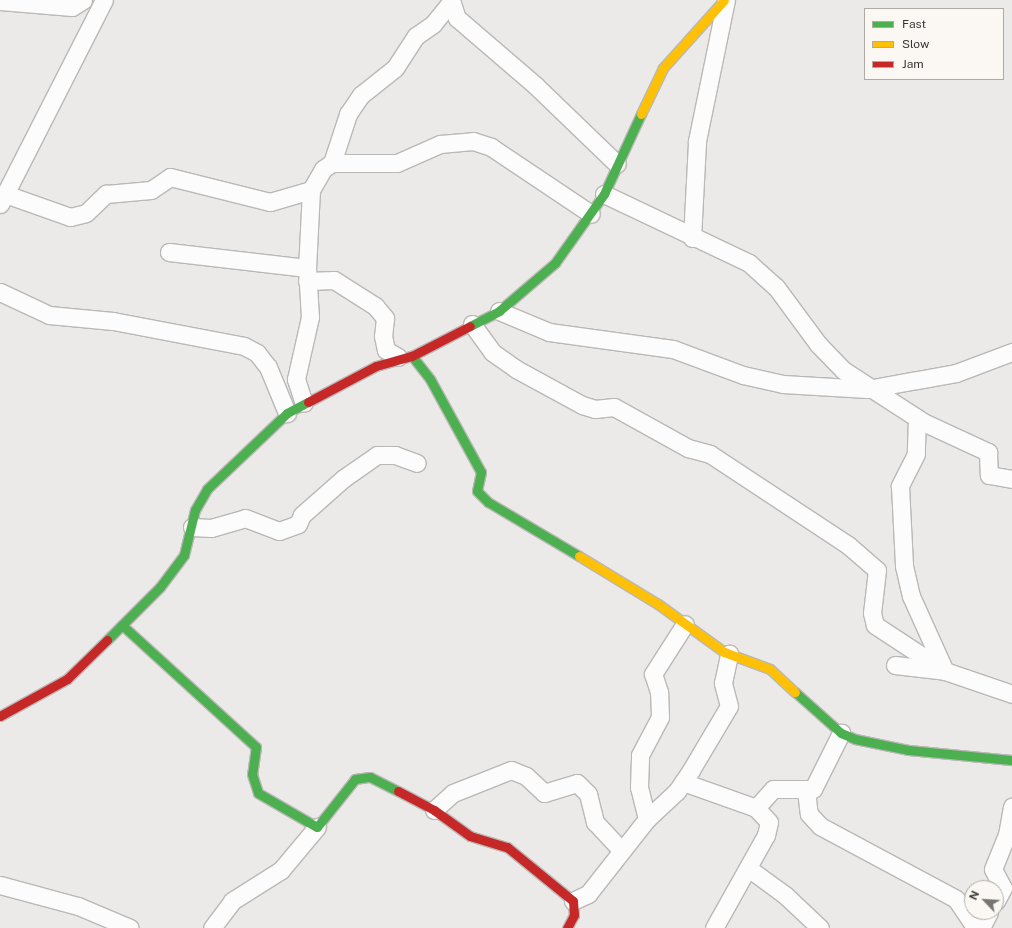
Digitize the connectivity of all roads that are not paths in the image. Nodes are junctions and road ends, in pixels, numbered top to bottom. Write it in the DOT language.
graph roads {
  1 [pos="83,0"];
  2 [pos="104,0"];
  3 [pos="725,0"];
  4 [pos="0,1"];
  5 [pos="451,1"];
  6 [pos="332,163"];
  7 [pos="617,164"];
  8 [pos="311,190"];
  9 [pos="604,194"];
  10 [pos="4,199"];
  11 [pos="591,214"];
  12 [pos="692,238"];
  13 [pos="169,252"];
  14 [pos="307,274"];
  15 [pos="0,292"];
  16 [pos="499,311"];
  17 [pos="472,324"];
  18 [pos="1012,352"];
  19 [pos="405,357"];
  20 [pos="867,388"];
  21 [pos="304,403"];
  22 [pos="287,413"];
  23 [pos="916,418"];
  24 [pos="417,463"];
  25 [pos="1012,479"];
  26 [pos="192,527"];
  27 [pos="685,624"];
  28 [pos="122,625"];
  29 [pos="729,654"];
  30 [pos="895,664"];
  31 [pos="945,671"];
  32 [pos="1012,694"];
  33 [pos="0,716"];
  34 [pos="841,733"];
  35 [pos="1012,760"];
  36 [pos="683,782"];
  37 [pos="806,791"];
  38 [pos="1012,806"];
  39 [pos="756,808"];
  40 [pos="434,810"];
  41 [pos="647,819"];
  42 [pos="317,827"];
  43 [pos="621,850"];
  44 [pos="748,868"];
  45 [pos="999,880"];
  46 [pos="0,885"];
  47 [pos="574,902"];
  48 [pos="980,923"];
  49 [pos="130,928"];
  50 [pos="212,928"];
  51 [pos="567,928"];
  52 [pos="714,928"];
  53 [pos="820,928"];
  1 -- 4 [label="street"];
  2 -- 10 [label="street"];
  3 -- 7 [label="street"];
  3 -- 12 [label="street"];
  5 -- 6 [label="street"];
  5 -- 7 [label="street"];
  6 -- 8 [label="street"];
  6 -- 11 [label="street"];
  7 -- 9 [label="street"];
  8 -- 10 [label="street"];
  8 -- 14 [label="street"];
  9 -- 11 [label="street"];
  9 -- 12 [label="street"];
  11 -- 16 [label="street"];
  12 -- 20 [label="street"];
  13 -- 14 [label="street"];
  14 -- 19 [label="street"];
  14 -- 21 [label="street"];
  15 -- 22 [label="street"];
  16 -- 17 [label="street"];
  16 -- 20 [label="street"];
  17 -- 19 [label="street"];
  17 -- 31 [label="street"];
  18 -- 20 [label="street"];
  19 -- 21 [label="street"];
  19 -- 27 [label="street"];
  20 -- 23 [label="street"];
  21 -- 22 [label="street"];
  22 -- 26 [label="street"];
  23 -- 25 [label="street"];
  23 -- 31 [label="street"];
  24 -- 26 [label="street"];
  26 -- 28 [label="street"];
  27 -- 29 [label="street"];
  27 -- 41 [label="street"];
  28 -- 33 [label="street"];
  28 -- 42 [label="street"];
  29 -- 34 [label="street"];
  29 -- 36 [label="street"];
  30 -- 31 [label="street"];
  31 -- 32 [label="street"];
  34 -- 35 [label="street"];
  34 -- 37 [label="street"];
  36 -- 39 [label="street"];
  36 -- 41 [label="street"];
  37 -- 39 [label="street"];
  37 -- 48 [label="street"];
  38 -- 45 [label="street"];
  39 -- 44 [label="street"];
  40 -- 42 [label="street"];
  40 -- 43 [label="street"];
  40 -- 47 [label="street"];
  41 -- 43 [label="street"];
  42 -- 50 [label="street"];
  43 -- 47 [label="street"];
  44 -- 52 [label="street"];
  44 -- 53 [label="street"];
  46 -- 49 [label="street"];
  47 -- 51 [label="street"];
}
